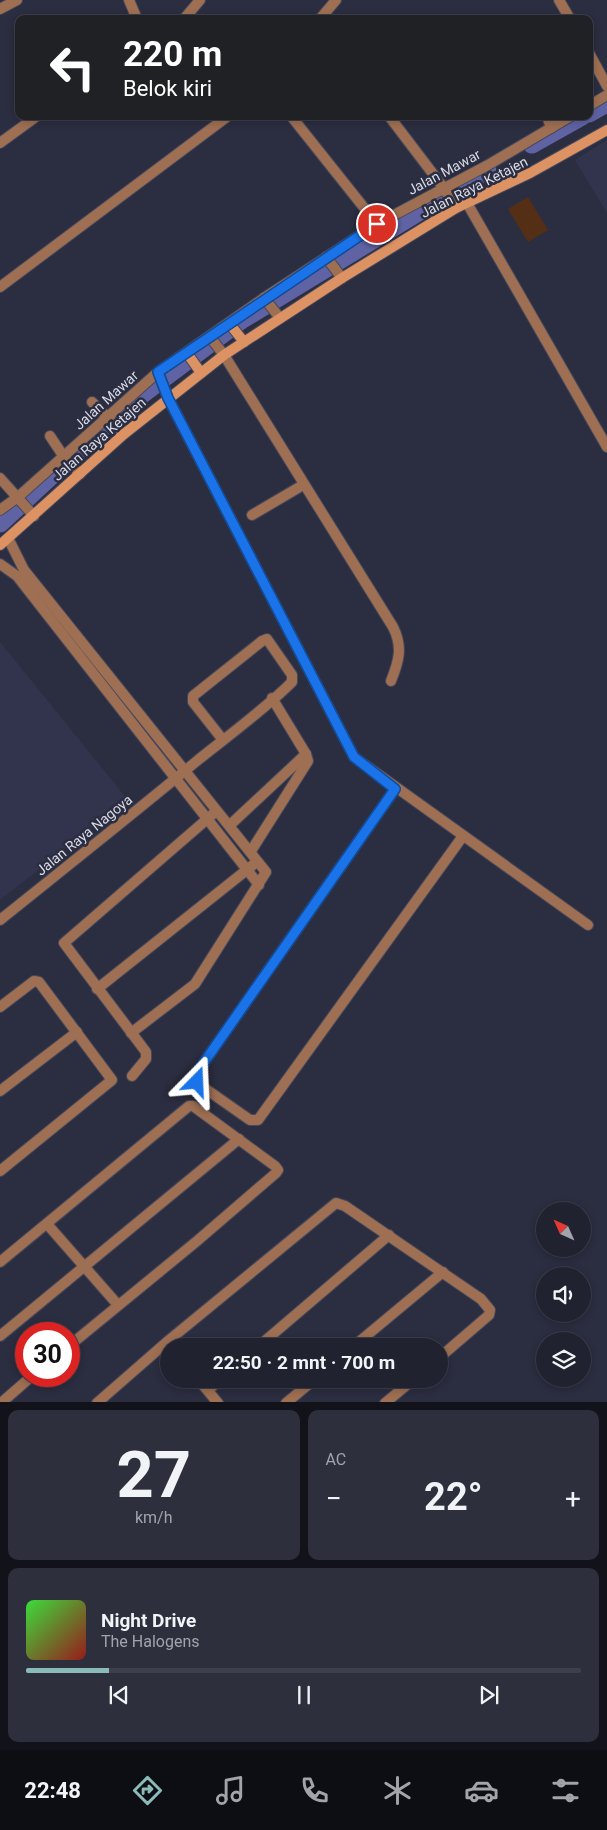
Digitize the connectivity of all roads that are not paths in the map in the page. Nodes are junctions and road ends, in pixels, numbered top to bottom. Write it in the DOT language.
graph roads {
  1 [pos="17,0"];
  2 [pos="128,0"];
  3 [pos="200,0"];
  4 [pos="336,0"];
  5 [pos="559,0"];
  6 [pos="0,9"];
  7 [pos="135,15"];
  8 [pos="187,15"];
  9 [pos="323,15"];
  10 [pos="568,15"];
  11 [pos="593,60"];
  12 [pos="607,86"];
  13 [pos="607,95"];
  14 [pos="593,104"];
  15 [pos="32,120"];
  16 [pos="223,120"];
  17 [pos="294,120"];
  18 [pos="392,120"];
  19 [pos="548,120"];
  20 [pos="564,120"];
  21 [pos="551,128"];
  22 [pos="607,130"];
  23 [pos="0,143"];
  24 [pos="445,190"];
  25 [pos="467,203"];
  26 [pos="455,205"];
  27 [pos="377,224"];
  28 [pos="328,259"];
  29 [pos="339,274"];
  30 [pos="0,287"];
  31 [pos="266,300"];
  32 [pos="277,314"];
  33 [pos="230,324"];
  34 [pos="241,339"];
  35 [pos="216,345"];
  36 [pos="189,355"];
  37 [pos="199,370"];
  38 [pos="159,374"];
  39 [pos="166,394"];
  40 [pos="92,402"];
  41 [pos="115,425"];
  42 [pos="50,436"];
  43 [pos="606,444"];
  44 [pos="65,458"];
  45 [pos="78,472"];
  46 [pos="0,478"];
  47 [pos="303,485"];
  48 [pos="19,499"];
  49 [pos="0,510"];
  50 [pos="32,514"];
  51 [pos="252,515"];
  52 [pos="4,541"];
  53 [pos="0,564"];
  54 [pos="20,573"];
  55 [pos="390,681"];
  56 [pos="272,698"];
  57 [pos="223,740"];
  58 [pos="306,754"];
  59 [pos="181,775"];
  60 [pos="395,789"];
  61 [pos="218,810"];
  62 [pos="208,819"];
  63 [pos="230,825"];
  64 [pos="463,836"];
  65 [pos="251,851"];
  66 [pos="258,860"];
  67 [pos="247,869"];
  68 [pos="259,885"];
  69 [pos="0,920"];
  70 [pos="588,925"];
  71 [pos="97,989"];
  72 [pos="0,1007"];
  73 [pos="77,1032"];
  74 [pos="131,1033"];
  75 [pos="132,1076"];
  76 [pos="0,1091"];
  77 [pos="239,1140"];
  78 [pos="0,1171"];
  79 [pos="47,1224"];
  80 [pos="389,1235"];
  81 [pos="0,1262"];
  82 [pos="83,1266"];
  83 [pos="443,1272"];
  84 [pos="118,1305"];
  85 [pos="0,1336"];
  86 [pos="80,1337"];
  87 [pos="177,1338"];
  88 [pos="268,1338"];
  89 [pos="364,1338"];
  90 [pos="448,1350"];
  91 [pos="160,1352"];
  92 [pos="19,1387"];
  93 [pos="210,1388"];
  94 [pos="304,1388"];
  95 [pos="403,1388"];
  96 [pos="208,1390"];
  97 [pos="1,1402"];
  98 [pos="97,1402"];
  99 [pos="218,1402"];
  100 [pos="286,1402"];
  101 [pos="385,1402"];
  1 -- 6 [label="street"];
  2 -- 7 [label="street"];
  3 -- 8 [label="street"];
  4 -- 9 [label="street"];
  5 -- 10 [label="street"];
  11 -- 12 [label="street"];
  13 -- 14 [label="street"];
  15 -- 23 [label="street"];
  16 -- 30 [label="street"];
  17 -- 27 [label="street"];
  18 -- 24 [label="street"];
  19 -- 21 [label="street"];
  20 -- 21 [label="street, Jalan Mawar"];
  21 -- 24 [label="street, Jalan Mawar"];
  22 -- 25 [label="street, Jalan Raya Ketajen"];
  24 -- 26 [label="street"];
  24 -- 27 [label="street, Jalan Mawar"];
  25 -- 26 [label="street, Jalan Raya Ketajen"];
  25 -- 43 [label="street"];
  26 -- 29 [label="street, Jalan Raya Ketajen"];
  27 -- 28 [label="street, Jalan Mawar"];
  28 -- 29 [label="street"];
  28 -- 31 [label="street, Jalan Mawar"];
  29 -- 32 [label="street, Jalan Raya Ketajen"];
  31 -- 32 [label="street"];
  31 -- 33 [label="street, Jalan Mawar"];
  32 -- 34 [label="street, Jalan Raya Ketajen"];
  33 -- 34 [label="street"];
  33 -- 35 [label="street, Jalan Mawar"];
  34 -- 35 [label="street, Jalan Raya Ketajen"];
  35 -- 36 [label="street, Jalan Mawar"];
  35 -- 37 [label="street, Jalan Raya Ketajen"];
  35 -- 47 [label="street"];
  36 -- 37 [label="street"];
  36 -- 38 [label="street, Jalan Mawar"];
  37 -- 39 [label="street, Jalan Raya Ketajen"];
  38 -- 39 [label="street"];
  38 -- 41 [label="street, Jalan Mawar"];
  39 -- 41 [label="street, Jalan Raya Ketajen"];
  39 -- 60 [label="street"];
  40 -- 41 [label="street"];
  41 -- 44 [label="street, Jalan Mawar"];
  41 -- 45 [label="street, Jalan Raya Ketajen"];
  42 -- 44 [label="street"];
  44 -- 45 [label="street"];
  44 -- 48 [label="street, Jalan Mawar"];
  45 -- 50 [label="street, Jalan Raya Ketajen"];
  46 -- 48 [label="street"];
  47 -- 51 [label="street"];
  47 -- 55 [label="street"];
  48 -- 49 [label="street, Jalan Mawar"];
  48 -- 50 [label="street"];
  50 -- 52 [label="street, Jalan Raya Ketajen"];
  52 -- 54 [label="street"];
  53 -- 54 [label="street"];
  54 -- 59 [label="street"];
  56 -- 57 [label="street, Jalan Raya Nagoya"];
  56 -- 57 [label="street, Jalan Raya Nagoya"];
  56 -- 58 [label="street"];
  57 -- 59 [label="street, Jalan Raya Nagoya"];
  58 -- 63 [label="street"];
  58 -- 65 [label="street"];
  59 -- 61 [label="street"];
  59 -- 62 [label="street"];
  59 -- 69 [label="street, Jalan Raya Nagoya"];
  60 -- 64 [label="street"];
  60 -- 64 [label="street"];
  61 -- 62 [label="street"];
  61 -- 63 [label="street"];
  62 -- 67 [label="street"];
  62 -- 71 [label="street"];
  63 -- 65 [label="street"];
  64 -- 70 [label="street"];
  65 -- 66 [label="street"];
  66 -- 67 [label="street"];
  66 -- 68 [label="street"];
  67 -- 68 [label="street"];
  67 -- 71 [label="street"];
  68 -- 74 [label="street"];
  71 -- 74 [label="street"];
  72 -- 73 [label="street"];
  73 -- 76 [label="street"];
  73 -- 78 [label="street"];
  74 -- 75 [label="street"];
  77 -- 79 [label="street"];
  77 -- 82 [label="street"];
  77 -- 84 [label="street"];
  79 -- 81 [label="street"];
  79 -- 82 [label="street"];
  80 -- 83 [label="street"];
  80 -- 87 [label="street"];
  80 -- 88 [label="street"];
  82 -- 84 [label="street"];
  82 -- 85 [label="street"];
  83 -- 89 [label="street"];
  83 -- 90 [label="street"];
  84 -- 86 [label="street"];
  91 -- 98 [label="street"];
  92 -- 97 [label="street"];
  93 -- 96 [label="street"];
  94 -- 100 [label="street"];
  95 -- 101 [label="street"];
  96 -- 99 [label="street"];
}
